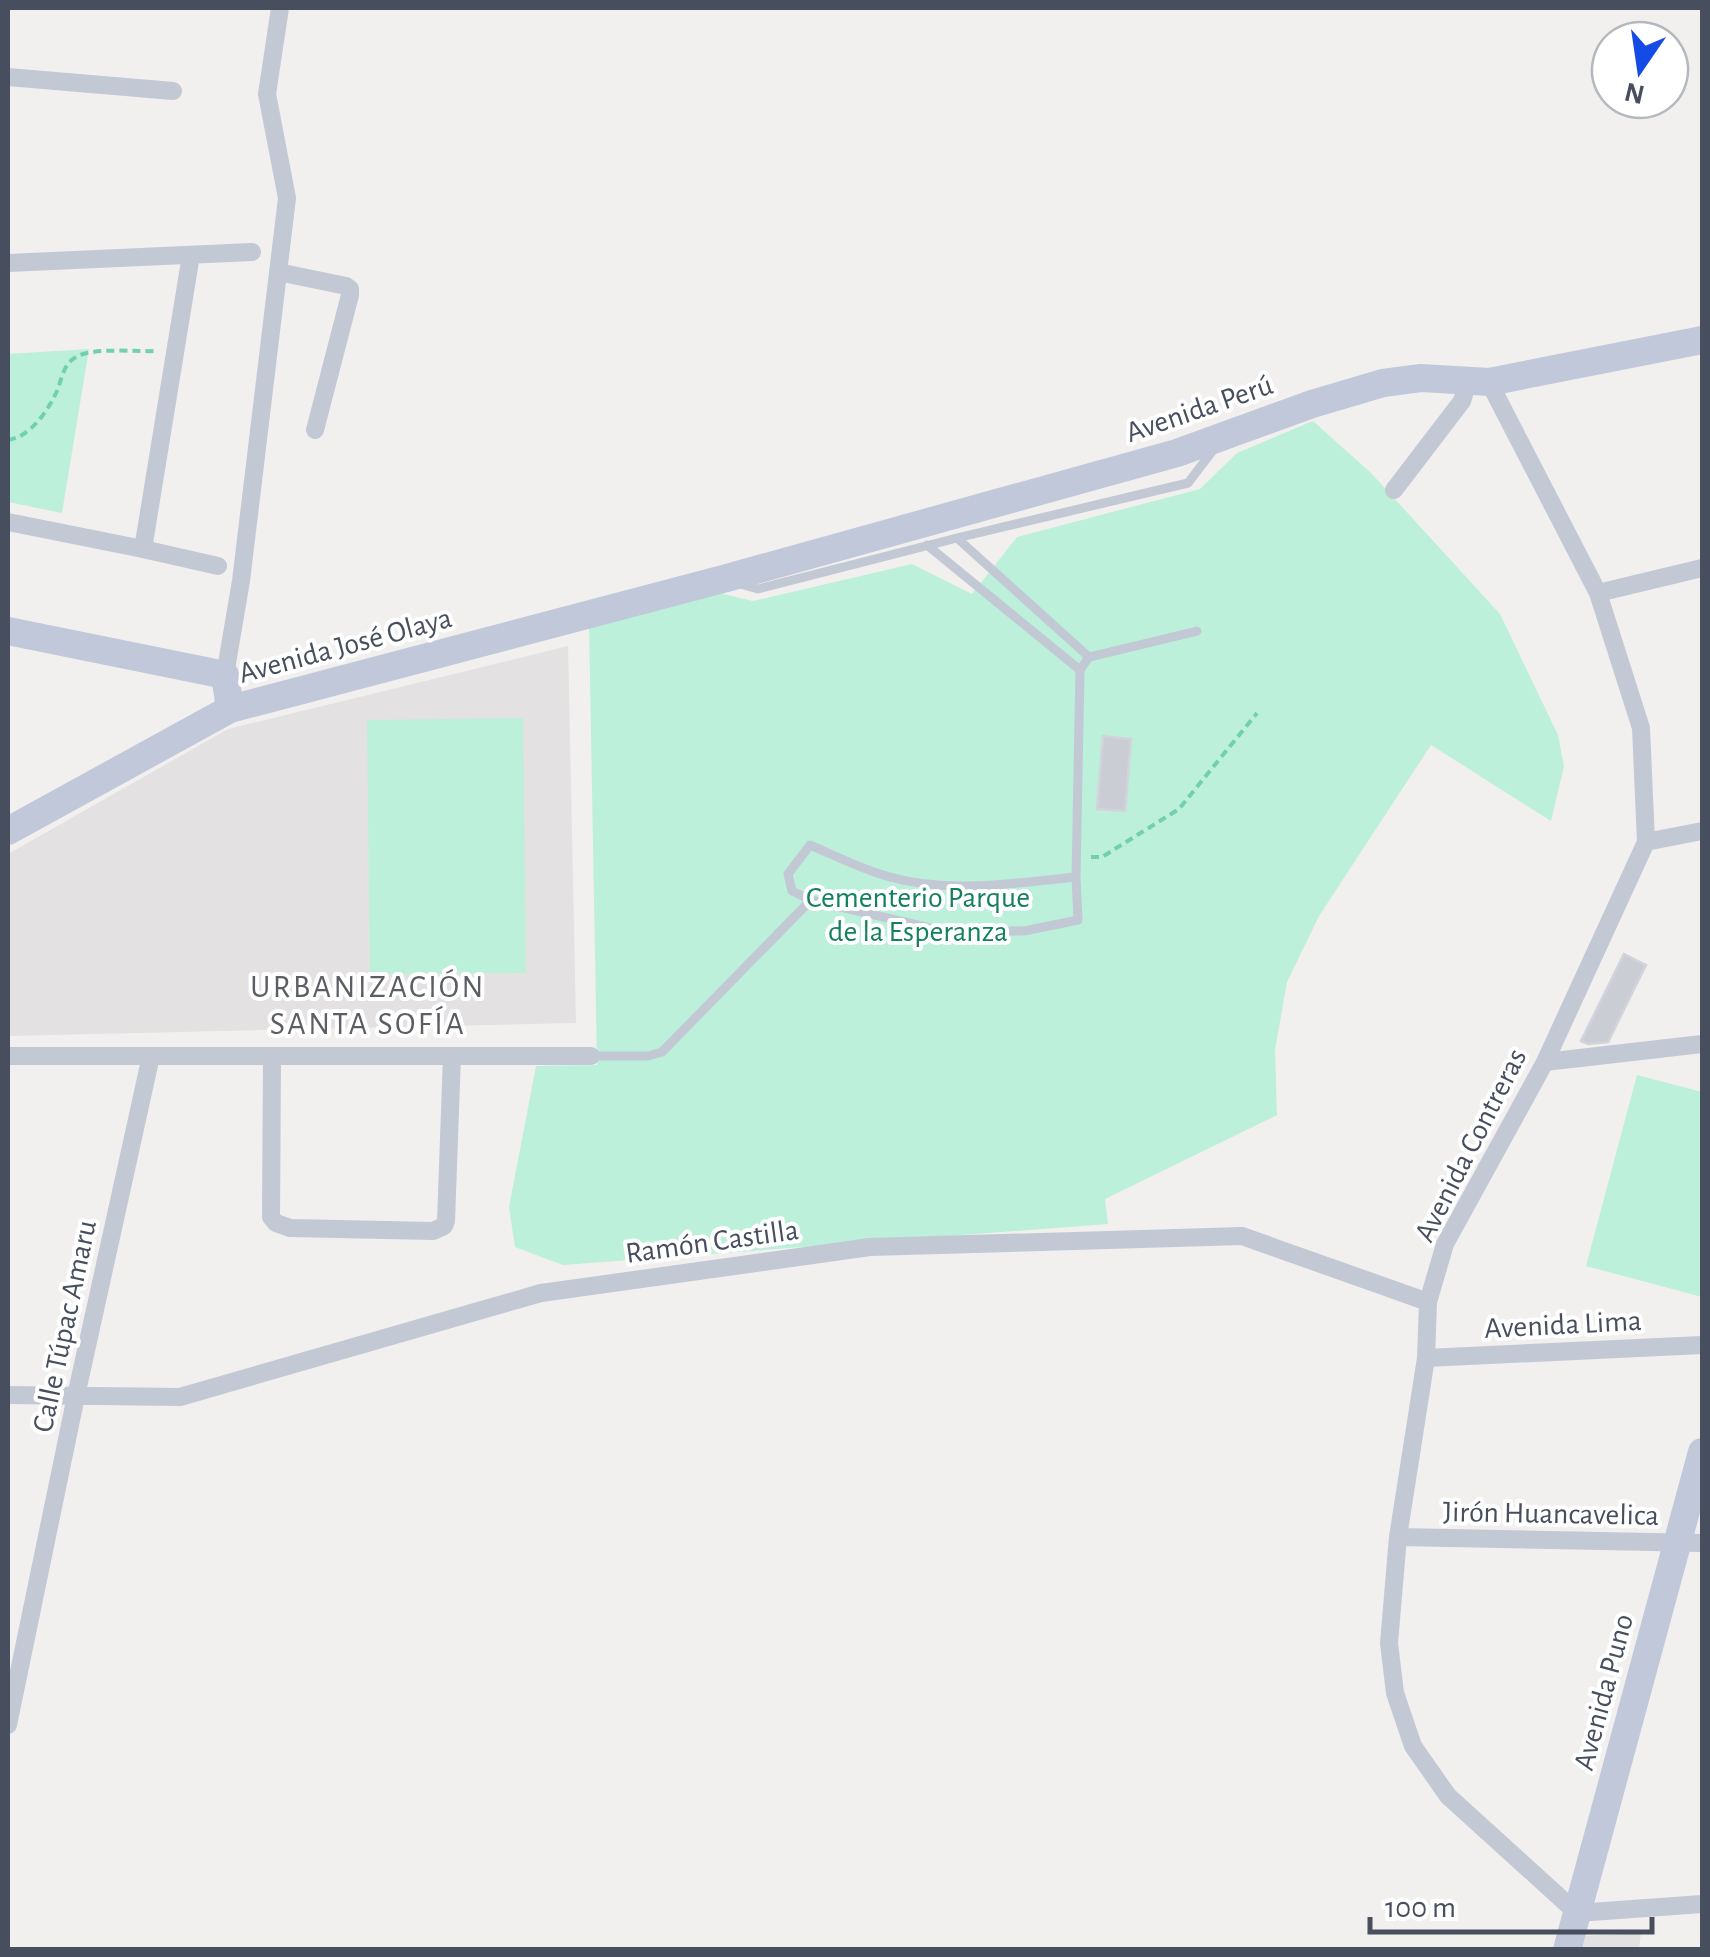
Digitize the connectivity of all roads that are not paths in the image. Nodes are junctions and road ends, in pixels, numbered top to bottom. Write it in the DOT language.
graph roads {
  1 [pos="280,8"];
  2 [pos="8,78"];
  3 [pos="173,91"];
  4 [pos="252,252"];
  5 [pos="191,255"];
  6 [pos="8,263"];
  7 [pos="278,272"];
  8 [pos="1702,340"];
  9 [pos="1478,382"];
  10 [pos="315,430"];
  11 [pos="1222,438"];
  12 [pos="1394,490"];
  13 [pos="8,522"];
  14 [pos="956,538"];
  15 [pos="927,546"];
  16 [pos="143,548"];
  17 [pos="218,566"];
  18 [pos="1702,568"];
  19 [pos="723,579"];
  20 [pos="1598,594"];
  21 [pos="8,631"];
  22 [pos="1197,631"];
  23 [pos="1090,657"];
  24 [pos="1080,670"];
  25 [pos="224,675"];
  26 [pos="230,709"];
  27 [pos="8,831"];
  28 [pos="1702,831"];
  29 [pos="1646,842"];
  30 [pos="1076,876"];
  31 [pos="810,900"];
  32 [pos="1702,1044"];
  33 [pos="8,1056"];
  34 [pos="151,1056"];
  35 [pos="272,1056"];
  36 [pos="452,1056"];
  37 [pos="591,1056"];
  38 [pos="1544,1062"];
  39 [pos="1428,1302"];
  40 [pos="1702,1345"];
  41 [pos="1426,1358"];
  42 [pos="8,1395"];
  43 [pos="76,1396"];
  44 [pos="1702,1452"];
  45 [pos="1398,1537"];
  46 [pos="1690,1543"];
  47 [pos="8,1725"];
  48 [pos="1702,1904"];
  49 [pos="1577,1913"];
  50 [pos="1567,1950"];
  1 -- 7 [label="street"];
  2 -- 3 [label="street"];
  4 -- 5 [label="street"];
  5 -- 6 [label="street"];
  5 -- 16 [label="street"];
  7 -- 10 [label="street"];
  7 -- 25 [label="street"];
  8 -- 9 [label="main road, Avenida Perú"];
  9 -- 11 [label="main road, Avenida Perú"];
  9 -- 12 [label="street"];
  9 -- 20 [label="street, Avenida Contreras"];
  11 -- 14 [label="lane"];
  11 -- 19 [label="main road, Avenida Perú"];
  13 -- 16 [label="street"];
  14 -- 15 [label="lane"];
  14 -- 23 [label="lane"];
  15 -- 19 [label="lane"];
  15 -- 24 [label="lane"];
  16 -- 17 [label="street"];
  18 -- 20 [label="street"];
  19 -- 26 [label="main road, Avenida José Olaya"];
  20 -- 29 [label="street, Avenida Contreras"];
  21 -- 25 [label="main road"];
  22 -- 23 [label="lane"];
  23 -- 24 [label="lane"];
  24 -- 30 [label="lane"];
  25 -- 26 [label="main road"];
  26 -- 27 [label="main road, Avenida José Olaya"];
  28 -- 29 [label="street"];
  29 -- 38 [label="street, Avenida Contreras"];
  30 -- 31 [label="lane"];
  30 -- 31 [label="lane"];
  31 -- 37 [label="lane"];
  32 -- 38 [label="street"];
  33 -- 34 [label="street"];
  34 -- 35 [label="street"];
  34 -- 43 [label="street, Calle Túpac Amaru"];
  35 -- 36 [label="street"];
  35 -- 36 [label="street"];
  36 -- 37 [label="street"];
  38 -- 39 [label="street, Avenida Contreras"];
  39 -- 41 [label="street, Avenida Contreras"];
  39 -- 43 [label="street, Ramón Castilla"];
  40 -- 41 [label="street, Avenida Lima"];
  41 -- 45 [label="street, Avenida Contreras"];
  42 -- 43 [label="street, Ramón Castilla"];
  43 -- 47 [label="street, Calle Túpac Amaru"];
  44 -- 46 [label="main road, Avenida Puno"];
  45 -- 46 [label="street, Jirón Huancavelica"];
  45 -- 49 [label="street, Avenida Contreras"];
  46 -- 49 [label="main road, Avenida Puno"];
  48 -- 49 [label="street"];
  49 -- 50 [label="main road, Avenida Puno"];
}
